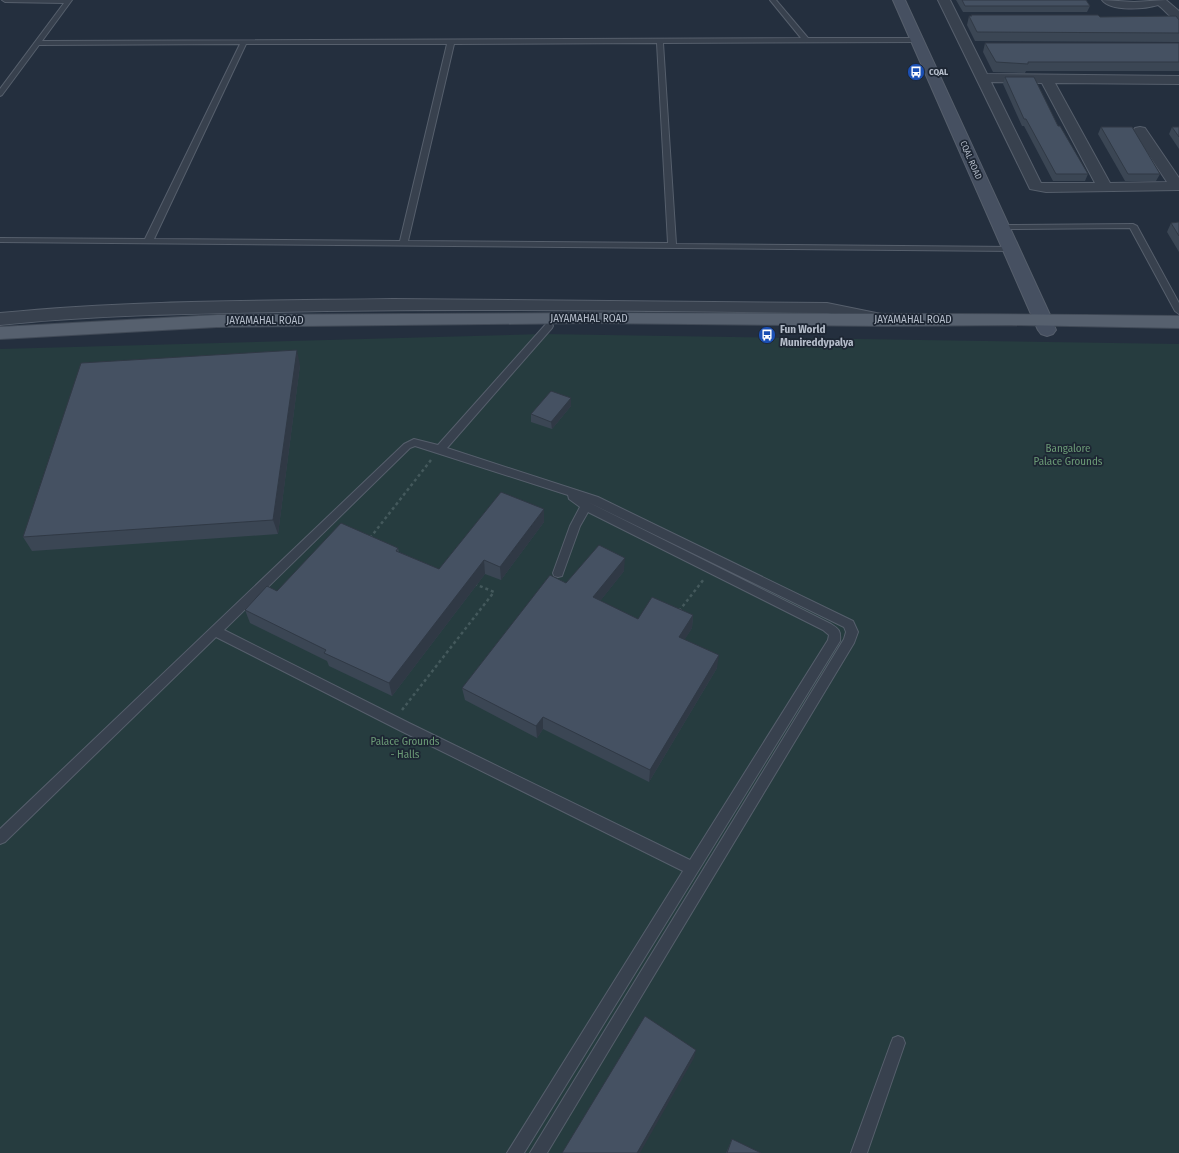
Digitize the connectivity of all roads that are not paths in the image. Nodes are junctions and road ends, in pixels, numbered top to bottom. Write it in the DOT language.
graph roads {
  1 [pos="5,0"];
  2 [pos="69,0"];
  3 [pos="773,0"];
  4 [pos="899,0"];
  5 [pos="944,0"];
  6 [pos="1108,0"];
  7 [pos="1159,0"];
  8 [pos="1175,6"];
  9 [pos="953,18"];
  10 [pos="968,18"];
  11 [pos="1163,18"];
  12 [pos="1179,18"];
  13 [pos="807,40"];
  14 [pos="918,40"];
  15 [pos="660,41"];
  16 [pos="244,42"];
  17 [pos="451,42"];
  18 [pos="38,43"];
  19 [pos="966,46"];
  20 [pos="982,46"];
  21 [pos="982,78"];
  22 [pos="1047,79"];
  23 [pos="1178,82"];
  24 [pos="0,94"];
  25 [pos="1140,131"];
  26 [pos="1178,186"];
  27 [pos="1105,187"];
  28 [pos="1002,227"];
  29 [pos="0,240"];
  30 [pos="148,242"];
  31 [pos="402,244"];
  32 [pos="672,246"];
  33 [pos="1012,249"];
  34 [pos="1179,311"];
  35 [pos="28,316"];
  36 [pos="592,316"];
  37 [pos="0,319"];
  38 [pos="1179,322"];
  39 [pos="539,323"];
  40 [pos="1045,325"];
  41 [pos="1179,332"];
  42 [pos="9,336"];
  43 [pos="440,449"];
  44 [pos="566,491"];
  45 [pos="586,506"];
  46 [pos="667,541"];
  47 [pos="558,573"];
  48 [pos="765,590"];
  49 [pos="215,632"];
  50 [pos="0,838"];
  51 [pos="692,868"];
  52 [pos="898,1043"];
  53 [pos="515,1153"];
  54 [pos="538,1153"];
  55 [pos="859,1153"];
  1 -- 2 [label="lane"];
  2 -- 18 [label="lane"];
  3 -- 13 [label="lane"];
  4 -- 14 [label="main road, CQAL ROAD"];
  5 -- 9 [label="street"];
  6 -- 7 [label="street"];
  7 -- 8 [label="street"];
  8 -- 12 [label="street"];
  9 -- 10 [label="street"];
  9 -- 19 [label="street"];
  11 -- 12 [label="street"];
  13 -- 14 [label="lane"];
  13 -- 15 [label="lane"];
  14 -- 28 [label="main road, CQAL ROAD"];
  15 -- 17 [label="lane"];
  15 -- 32 [label="lane"];
  16 -- 17 [label="lane"];
  16 -- 18 [label="lane"];
  16 -- 30 [label="lane"];
  17 -- 31 [label="lane"];
  18 -- 24 [label="lane"];
  19 -- 20 [label="street"];
  19 -- 21 [label="street"];
  21 -- 22 [label="street"];
  21 -- 27 [label="street"];
  22 -- 23 [label="street"];
  22 -- 27 [label="street"];
  25 -- 26 [label="street"];
  26 -- 27 [label="street"];
  28 -- 33 [label="main road, CQAL ROAD"];
  28 -- 34 [label="lane"];
  29 -- 30 [label="lane"];
  30 -- 31 [label="lane"];
  31 -- 32 [label="lane"];
  32 -- 33 [label="lane"];
  33 -- 40 [label="main road, CQAL ROAD"];
  35 -- 36 [label="street"];
  35 -- 37 [label="street"];
  35 -- 42 [label="main road"];
  36 -- 39 [label="main road, JAYAMAHAL ROAD"];
  36 -- 40 [label="main road, JAYAMAHAL ROAD"];
  36 -- 40 [label="main road, JAYAMAHAL ROAD"];
  38 -- 40 [label="main road, JAYAMAHAL ROAD"];
  39 -- 42 [label="main road, JAYAMAHAL ROAD"];
  39 -- 43 [label="lane"];
  40 -- 41 [label="main road, JAYAMAHAL ROAD"];
  43 -- 44 [label="lane"];
  43 -- 49 [label="lane"];
  44 -- 45 [label="lane"];
  44 -- 46 [label="lane"];
  45 -- 46 [label="lane"];
  45 -- 47 [label="lane"];
  46 -- 48 [label="lane"];
  46 -- 48 [label="lane"];
  48 -- 51 [label="lane"];
  48 -- 54 [label="lane"];
  49 -- 50 [label="lane"];
  49 -- 51 [label="lane"];
  51 -- 53 [label="lane"];
  52 -- 55 [label="lane"];
}
